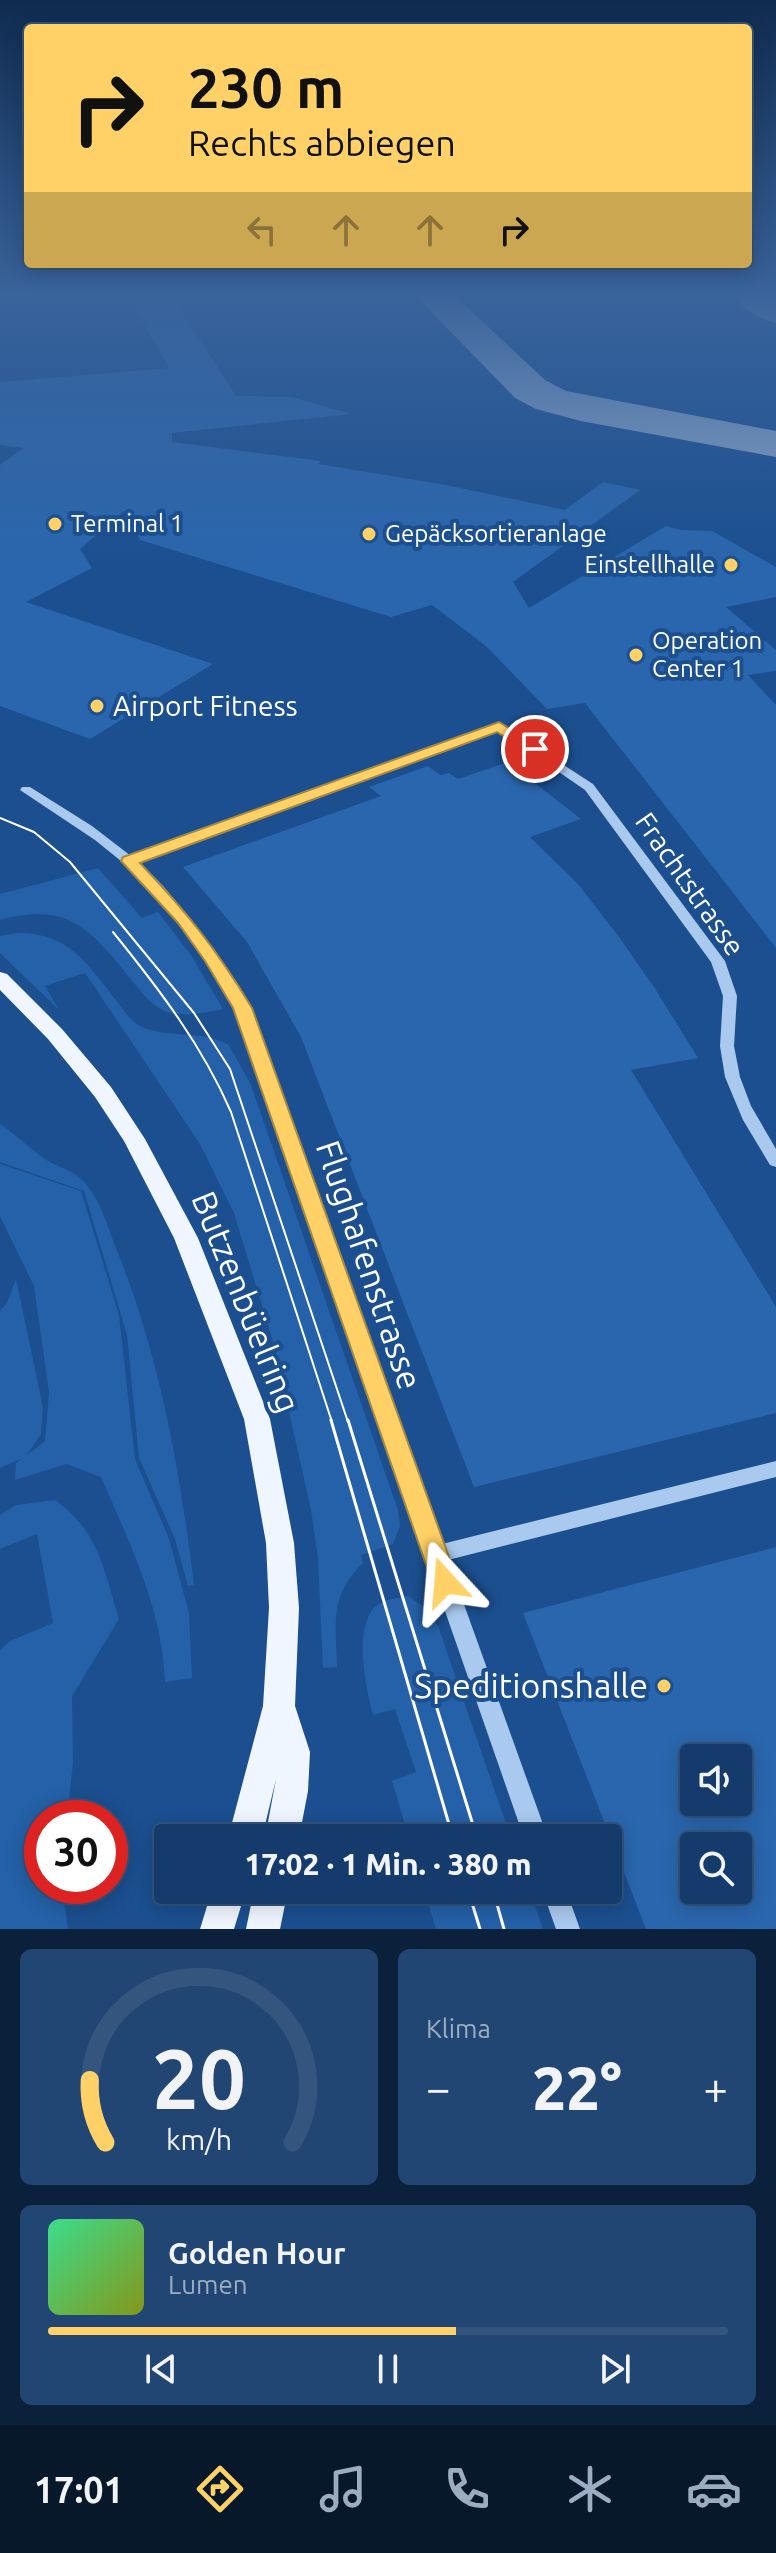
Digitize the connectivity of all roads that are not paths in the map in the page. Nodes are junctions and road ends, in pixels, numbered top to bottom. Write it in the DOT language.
graph roads {
  1 [pos="26,790"];
  2 [pos="129,861"];
  3 [pos="0,978"];
  4 [pos="776,1161"];
  5 [pos="776,1469"];
  6 [pos="435,1554"];
  7 [pos="279,1706"];
  8 [pos="249,1824"];
  9 [pos="285,1824"];
  10 [pos="531,1824"];
  11 [pos="225,1904"];
  12 [pos="268,1904"];
  13 [pos="559,1904"];
  14 [pos="217,1929"];
  15 [pos="263,1929"];
  16 [pos="568,1929"];
  1 -- 2 [label="street, Flughafenstrasse"];
  2 -- 4 [label="street, Frachtstrasse"];
  2 -- 6 [label="street, Flughafenstrasse"];
  3 -- 7 [label="main road, Butzenbüelring"];
  5 -- 6 [label="street"];
  6 -- 10 [label="street, Flughafenstrasse"];
  7 -- 8 [label="main road"];
  7 -- 9 [label="main road"];
  11 -- 14 [label="main road"];
  12 -- 15 [label="main road"];
  13 -- 16 [label="street"];
}
